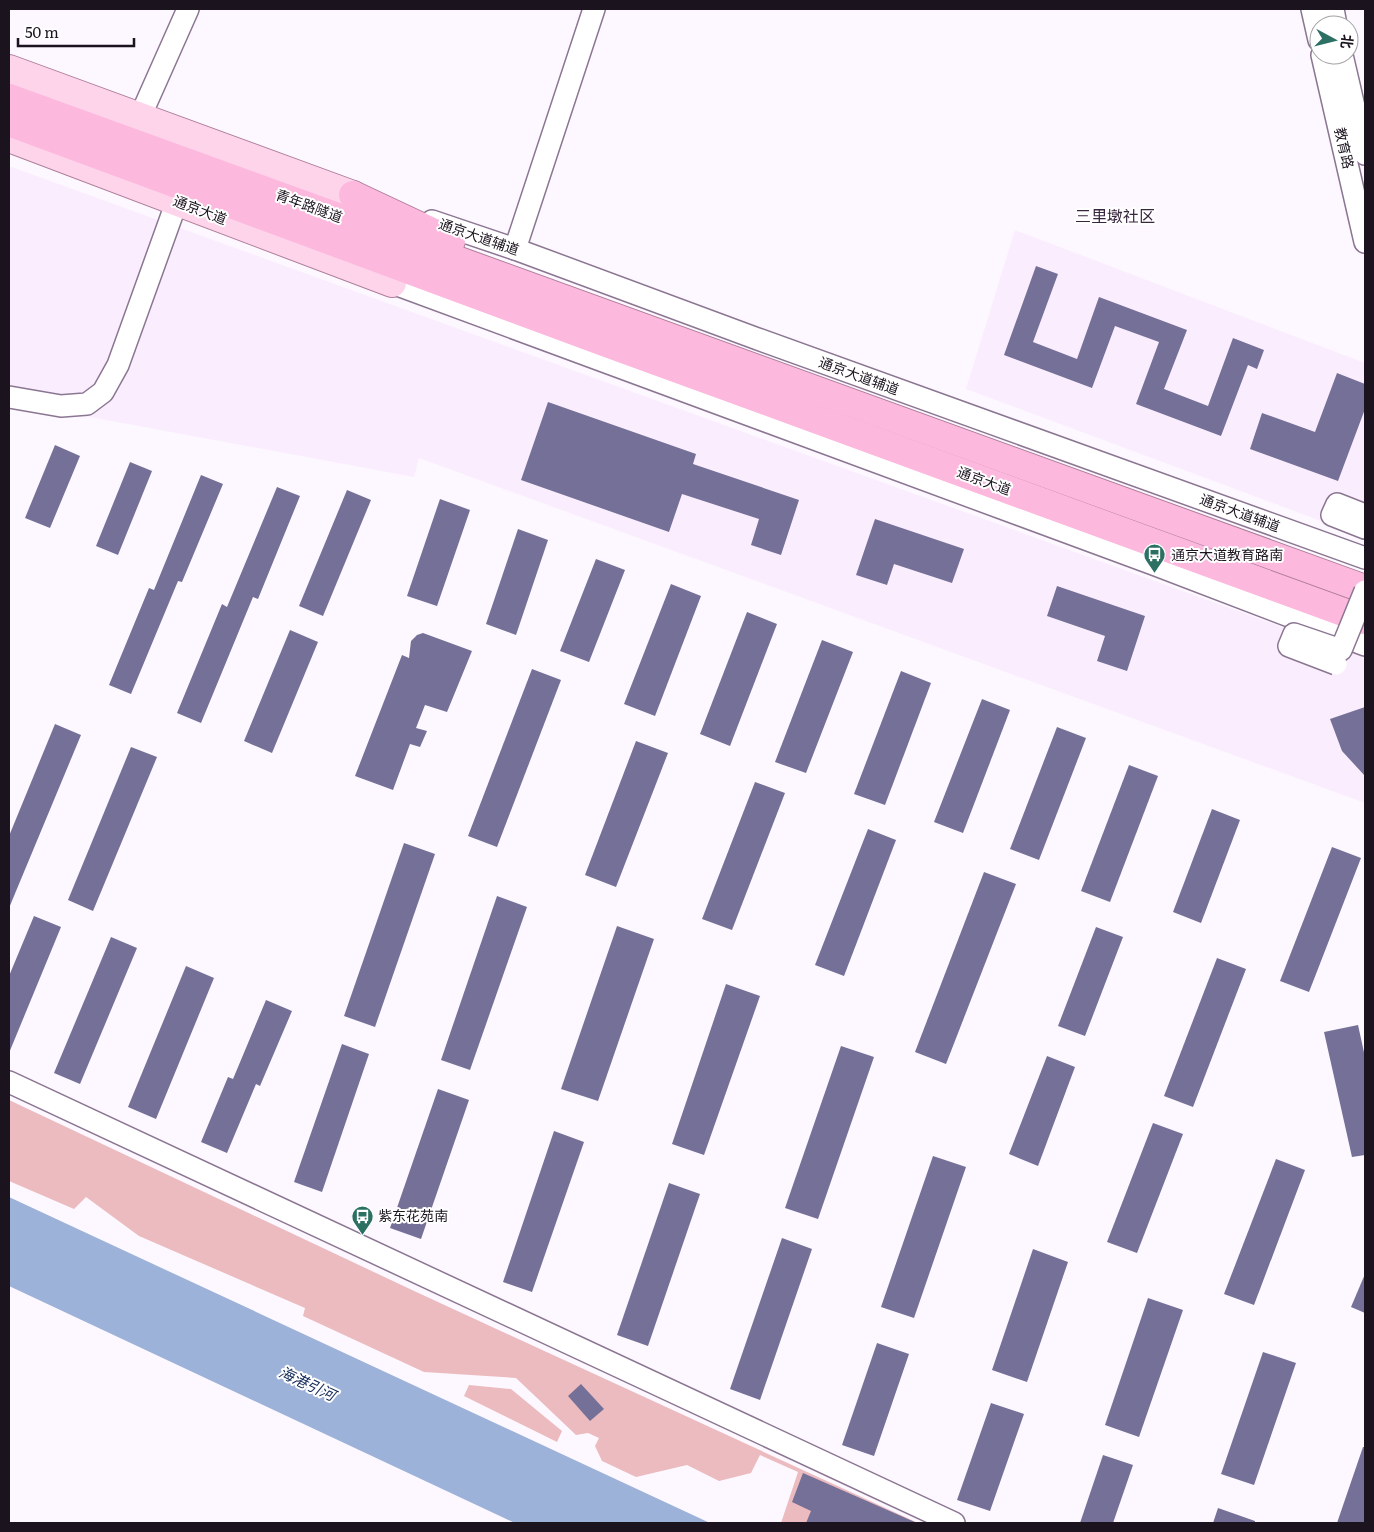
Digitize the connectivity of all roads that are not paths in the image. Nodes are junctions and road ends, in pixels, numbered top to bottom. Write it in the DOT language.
graph roads {
  1 [pos="188,9"];
  2 [pos="594,9"];
  3 [pos="1324,65"];
  4 [pos="1344,65"];
  5 [pos="9,70"];
  6 [pos="9,98"];
  7 [pos="140,117"];
  8 [pos="9,122"];
  9 [pos="9,138"];
  10 [pos="1365,154"];
  11 [pos="353,195"];
  12 [pos="177,201"];
  13 [pos="1365,242"];
  14 [pos="515,249"];
  15 [pos="392,283"];
  16 [pos="609,314"];
  17 [pos="604,342"];
  18 [pos="9,397"];
  19 [pos="1365,515"];
  20 [pos="1365,528"];
  21 [pos="1365,558"];
  22 [pos="1365,590"];
  23 [pos="1365,620"];
  24 [pos="1365,645"];
  25 [pos="1336,664"];
  26 [pos="9,1082"];
  27 [pos="954,1523"];
  1 -- 7 [label="street"];
  2 -- 14 [label="street"];
  3 -- 13 [label="street, 教育路"];
  4 -- 10 [label="street, 教育路"];
  5 -- 7 [label="main road"];
  6 -- 16 [label="highway, 青年路隧道"];
  7 -- 11 [label="main road"];
  8 -- 17 [label="highway, 青年路隧道"];
  9 -- 12 [label="main road, 通京大道"];
  11 -- 14 [label="street, 通京大道辅道"];
  11 -- 16 [label="highway"];
  12 -- 15 [label="main road, 通京大道"];
  12 -- 18 [label="street"];
  14 -- 21 [label="street, 通京大道辅道"];
  15 -- 17 [label="highway"];
  15 -- 24 [label="street"];
  16 -- 22 [label="highway, 通京大道"];
  17 -- 23 [label="highway, 通京大道"];
  19 -- 20 [label="street"];
  22 -- 25 [label="street, bridge"];
  26 -- 27 [label="street"];
}
